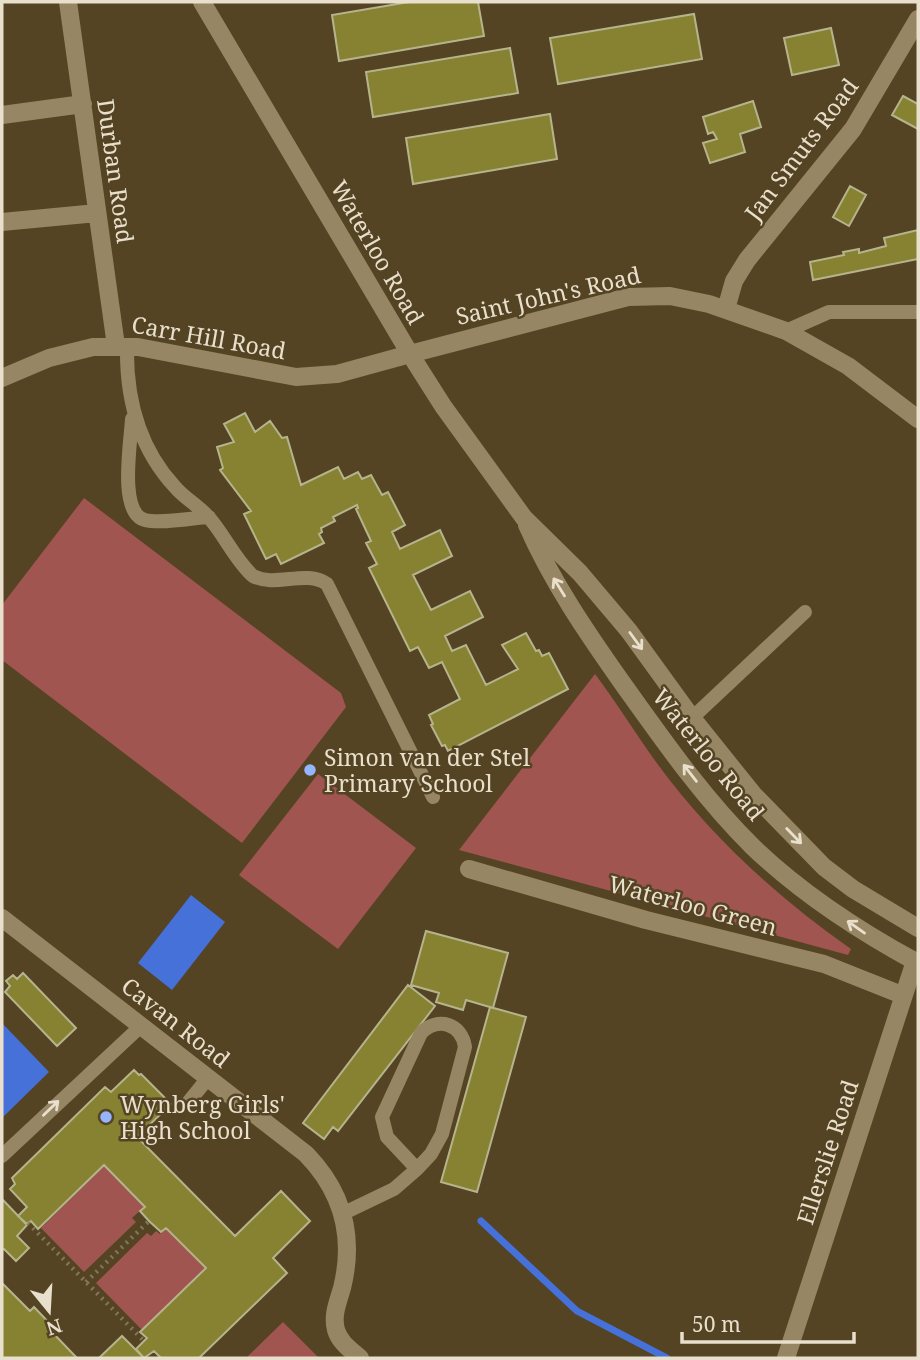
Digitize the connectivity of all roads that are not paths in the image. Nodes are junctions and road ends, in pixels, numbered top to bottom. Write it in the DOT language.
graph roads {
  1 [pos="68,2"];
  2 [pos="202,2"];
  3 [pos="918,19"];
  4 [pos="83,104"];
  5 [pos="2,115"];
  6 [pos="97,213"];
  7 [pos="2,222"];
  8 [pos="726,309"];
  9 [pos="918,313"];
  10 [pos="786,331"];
  11 [pos="122,346"];
  12 [pos="410,354"];
  13 [pos="2,378"];
  14 [pos="133,408"];
  15 [pos="918,419"];
  16 [pos="209,517"];
  17 [pos="524,518"];
  18 [pos="805,612"];
  19 [pos="692,718"];
  20 [pos="433,797"];
  21 [pos="469,869"];
  22 [pos="2,918"];
  23 [pos="918,928"];
  24 [pos="916,962"];
  25 [pos="902,995"];
  26 [pos="141,1026"];
  27 [pos="208,1078"];
  28 [pos="187,1104"];
  29 [pos="2,1156"];
  30 [pos="417,1169"];
  31 [pos="344,1213"];
  32 [pos="360,1358"];
  33 [pos="786,1358"];
  1 -- 4 [label="street, Durban Road"];
  2 -- 12 [label="street, Waterloo Road"];
  3 -- 8 [label="street, Jan Smuts Road"];
  4 -- 5 [label="street"];
  4 -- 6 [label="street, Durban Road"];
  6 -- 7 [label="street"];
  6 -- 11 [label="street, Durban Road"];
  8 -- 10 [label="street, Saint John's Road"];
  8 -- 12 [label="street, Saint John's Road"];
  9 -- 10 [label="lane"];
  10 -- 15 [label="street, Saint John's Road"];
  11 -- 12 [label="street, Carr Hill Road"];
  11 -- 13 [label="street, Carr Hill Road"];
  11 -- 14 [label="lane"];
  12 -- 17 [label="street, Waterloo Road"];
  14 -- 16 [label="lane"];
  14 -- 16 [label="lane"];
  16 -- 20 [label="lane"];
  17 -- 19 [label="street, Waterloo Road, one-way"];
  24 -- 17 [label="street, Waterloo Road, one-way"];
  18 -- 19 [label="lane"];
  19 -- 23 [label="street, Waterloo Road, one-way"];
  21 -- 25 [label="street, Waterloo Green"];
  22 -- 26 [label="street, Cavan Road"];
  24 -- 25 [label="street, Ellerslie Road"];
  25 -- 33 [label="street, Ellerslie Road"];
  26 -- 27 [label="street, Cavan Road"];
  29 -- 26 [label="lane, one-way"];
  27 -- 28 [label="lane"];
  27 -- 31 [label="street, Cavan Road"];
  30 -- 30 [label="lane"];
  30 -- 31 [label="lane"];
  31 -- 32 [label="street, Cavan Road"];
}
